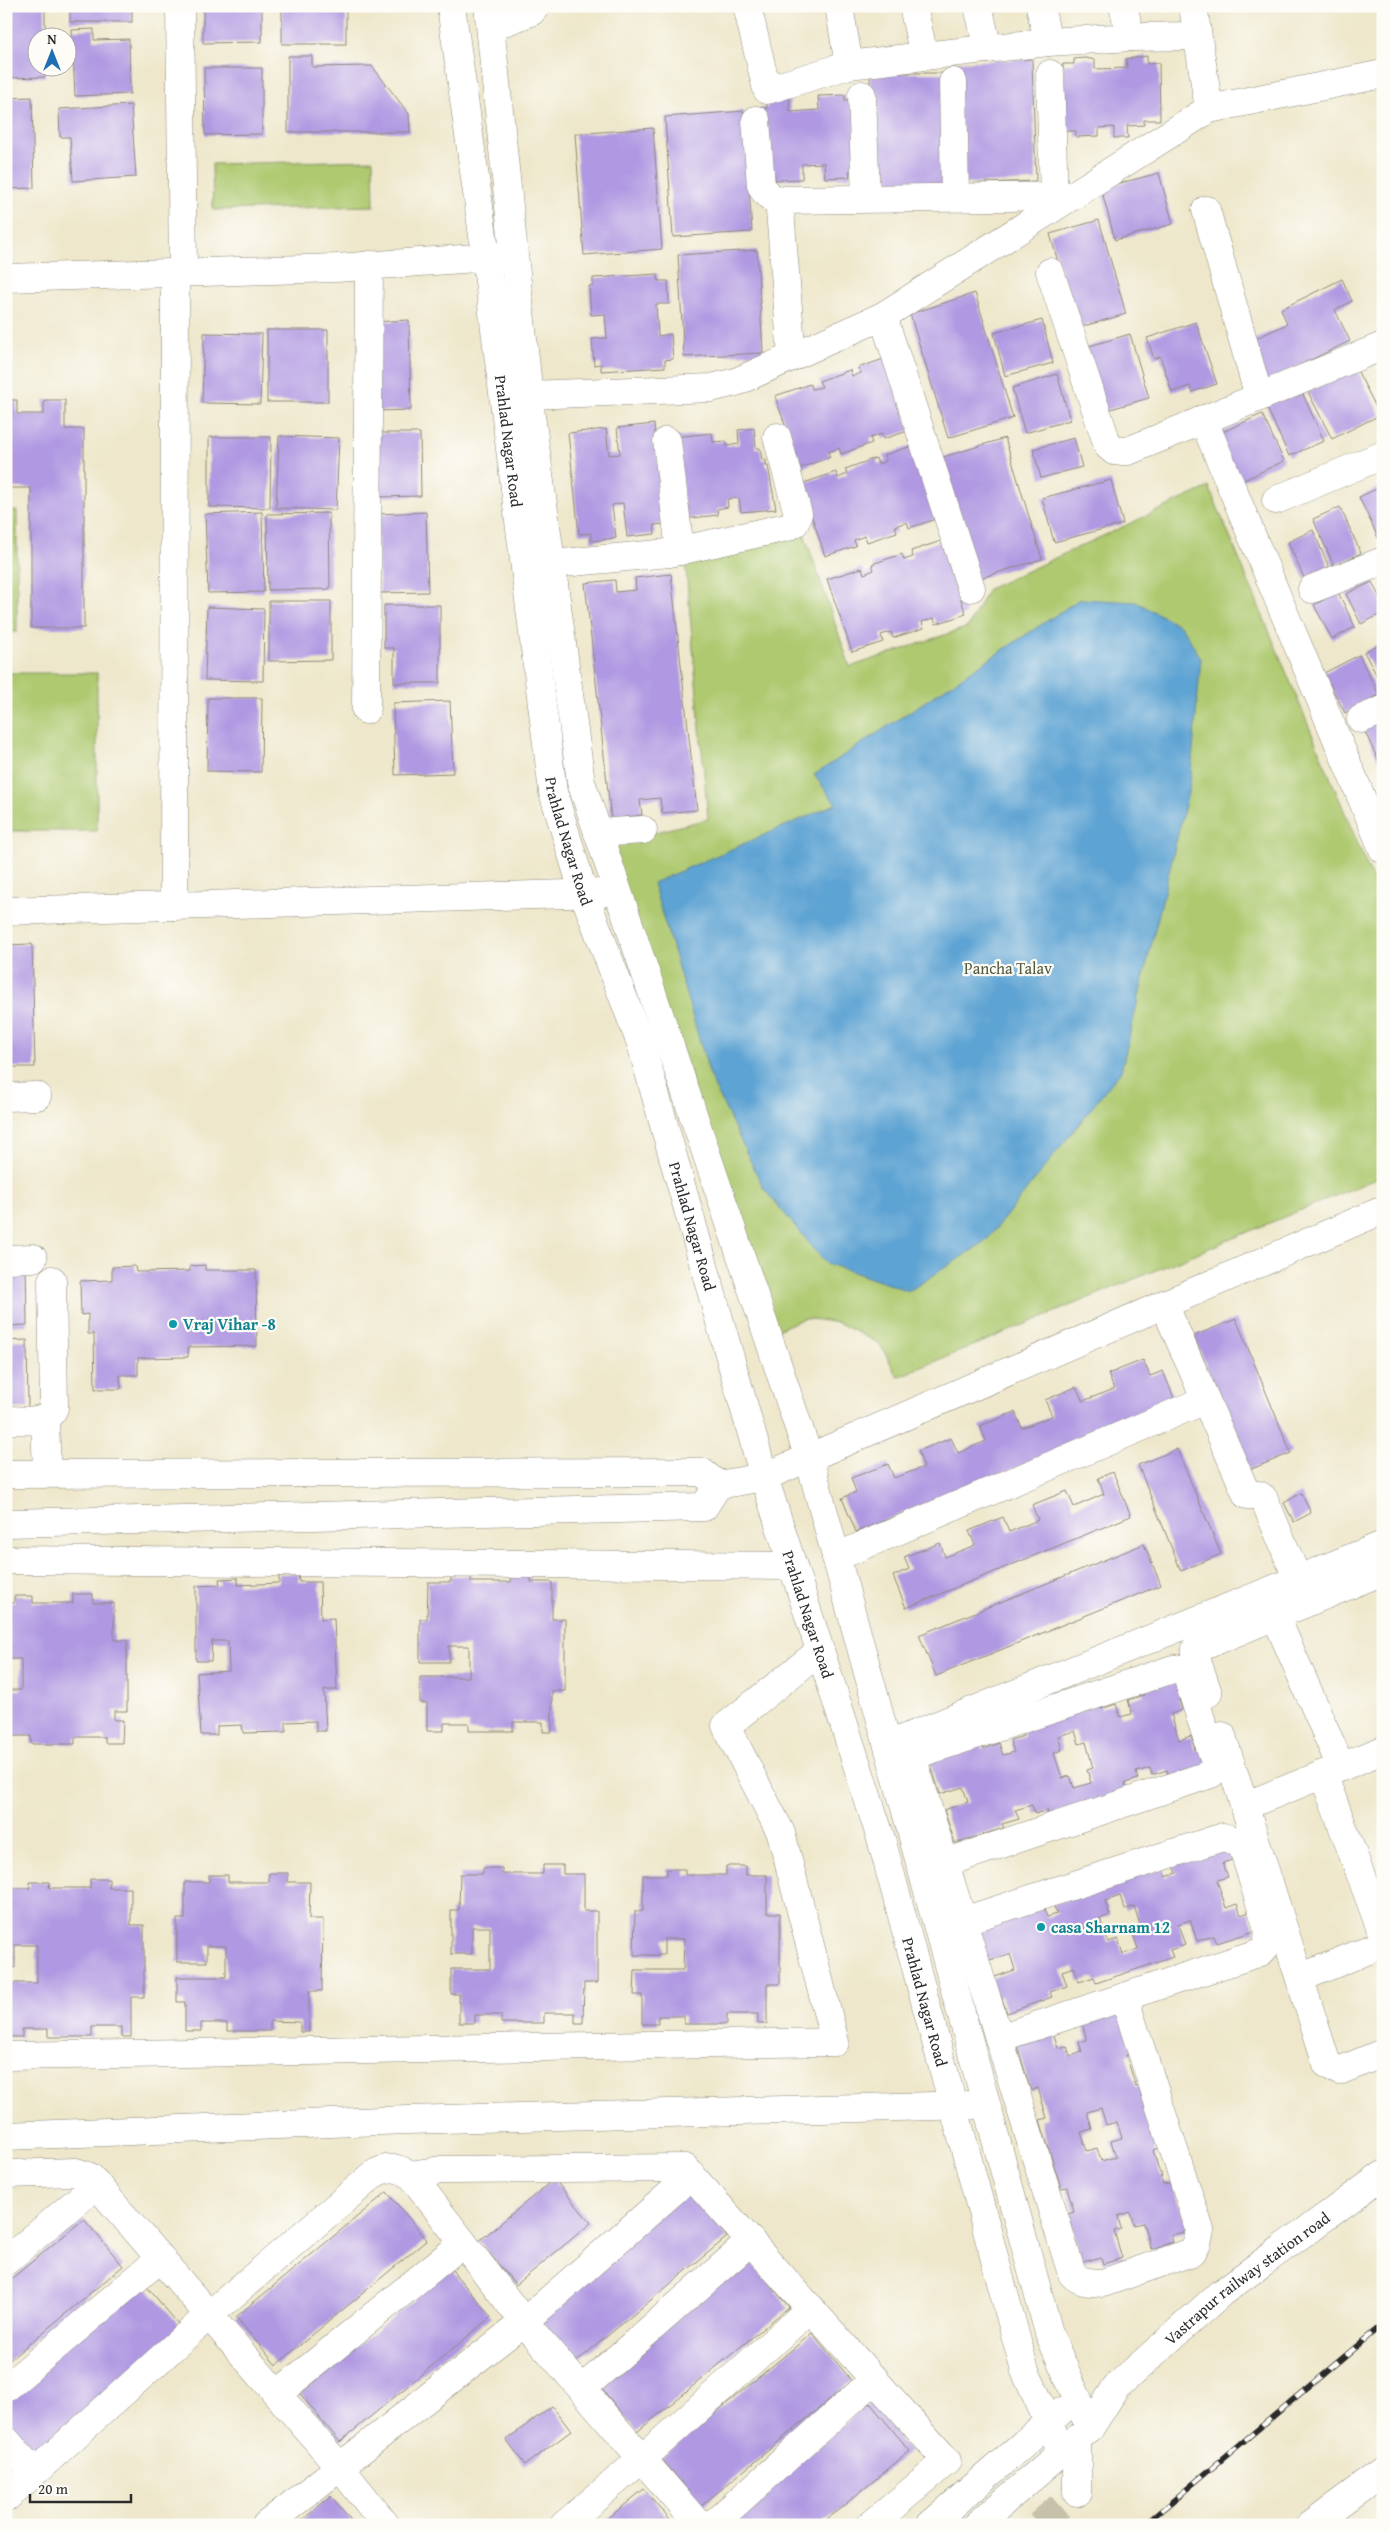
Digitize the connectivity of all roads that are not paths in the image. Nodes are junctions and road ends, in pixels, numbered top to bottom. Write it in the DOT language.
graph roads {
  1 [pos="180,6"];
  2 [pos="451,6"];
  3 [pos="536,6"];
  4 [pos="747,6"];
  5 [pos="839,6"];
  6 [pos="913,6"];
  7 [pos="978,6"];
  8 [pos="1040,6"];
  9 [pos="1124,6"];
  10 [pos="1193,6"];
  11 [pos="490,17"];
  12 [pos="1197,36"];
  13 [pos="1131,37"];
  14 [pos="1048,42"];
  15 [pos="988,49"];
  16 [pos="924,56"];
  17 [pos="848,66"];
  18 [pos="1050,74"];
  19 [pos="1383,74"];
  20 [pos="952,82"];
  21 [pos="862,95"];
  22 [pos="1209,109"];
  23 [pos="756,120"];
  24 [pos="1064,196"];
  25 [pos="866,197"];
  26 [pos="955,197"];
  27 [pos="780,205"];
  28 [pos="1206,210"];
  29 [pos="515,255"];
  30 [pos="486,257"];
  31 [pos="369,265"];
  32 [pos="179,272"];
  33 [pos="1050,272"];
  34 [pos="6,278"];
  35 [pos="883,316"];
  36 [pos="1383,346"];
  37 [pos="792,358"];
  38 [pos="529,395"];
  39 [pos="1259,397"];
  40 [pos="1203,419"];
  41 [pos="777,437"];
  42 [pos="667,441"];
  43 [pos="1383,456"];
  44 [pos="1276,500"];
  45 [pos="680,551"];
  46 [pos="1383,561"];
  47 [pos="552,564"];
  48 [pos="971,588"];
  49 [pos="1312,589"];
  50 [pos="366,710"];
  51 [pos="643,830"];
  52 [pos="598,833"];
  53 [pos="1383,849"];
  54 [pos="619,893"];
  55 [pos="584,894"];
  56 [pos="174,906"];
  57 [pos="6,911"];
  58 [pos="37,1096"];
  59 [pos="6,1097"];
  60 [pos="1383,1210"];
  61 [pos="6,1258"];
  62 [pos="33,1258"];
  63 [pos="52,1280"];
  64 [pos="1164,1304"];
  65 [pos="1205,1400"];
  66 [pos="45,1419"];
  67 [pos="6,1420"];
  68 [pos="809,1458"];
  69 [pos="47,1473"];
  70 [pos="6,1474"];
  71 [pos="764,1477"];
  72 [pos="718,1485"];
  73 [pos="6,1523"];
  74 [pos="1383,1545"];
  75 [pos="836,1557"];
  76 [pos="6,1560"];
  77 [pos="793,1566"];
  78 [pos="1298,1580"];
  79 [pos="1380,1580"];
  80 [pos="1275,1615"];
  81 [pos="820,1651"];
  82 [pos="888,1745"];
  83 [pos="1383,1750"];
  84 [pos="1332,1771"];
  85 [pos="1245,1806"];
  86 [pos="945,1863"];
  87 [pos="950,1909"];
  88 [pos="1383,1935"];
  89 [pos="1383,1944"];
  90 [pos="1300,1978"];
  91 [pos="1124,1997"];
  92 [pos="999,2038"];
  93 [pos="1383,2053"];
  94 [pos="6,2056"];
  95 [pos="986,2105"];
  96 [pos="955,2106"];
  97 [pos="6,2136"];
  98 [pos="6,2174"];
  99 [pos="1383,2174"];
  100 [pos="411,2175"];
  101 [pos="692,2175"];
  102 [pos="97,2184"];
  103 [pos="751,2240"];
  104 [pos="463,2243"];
  105 [pos="161,2258"];
  106 [pos="6,2261"];
  107 [pos="811,2308"];
  108 [pos="209,2315"];
  109 [pos="524,2322"];
  110 [pos="874,2379"];
  111 [pos="1116,2387"];
  112 [pos="6,2388"];
  113 [pos="582,2389"];
  114 [pos="277,2394"];
  115 [pos="1078,2398"];
  116 [pos="1048,2422"];
  117 [pos="6,2440"];
  118 [pos="1076,2440"];
  119 [pos="643,2458"];
  120 [pos="338,2466"];
  121 [pos="1383,2471"];
  122 [pos="34,2472"];
  123 [pos="1077,2492"];
  124 [pos="6,2498"];
  125 [pos="266,2525"];
  126 [pos="386,2525"];
  127 [pos="564,2525"];
  128 [pos="699,2525"];
  129 [pos="712,2525"];
  130 [pos="871,2525"];
  131 [pos="930,2525"];
  132 [pos="977,2525"];
  133 [pos="1310,2525"];
  1 -- 32 [label="street"];
  2 -- 30 [label="street, Prahlad Nagar Road"];
  3 -- 11 [label="street"];
  4 -- 17 [label="street"];
  5 -- 17 [label="street"];
  6 -- 16 [label="street"];
  7 -- 15 [label="street"];
  8 -- 14 [label="street"];
  9 -- 13 [label="street"];
  10 -- 12 [label="street"];
  11 -- 29 [label="street"];
  12 -- 13 [label="street"];
  12 -- 22 [label="street"];
  13 -- 14 [label="street"];
  14 -- 15 [label="street"];
  15 -- 16 [label="street"];
  16 -- 17 [label="street"];
  18 -- 24 [label="street"];
  19 -- 22 [label="street"];
  20 -- 26 [label="street"];
  21 -- 25 [label="street"];
  22 -- 24 [label="street"];
  23 -- 27 [label="street"];
  24 -- 26 [label="street"];
  24 -- 35 [label="street"];
  25 -- 26 [label="street"];
  25 -- 27 [label="street"];
  27 -- 37 [label="street"];
  28 -- 39 [label="street"];
  29 -- 30 [label="street"];
  29 -- 38 [label="street"];
  30 -- 31 [label="street"];
  30 -- 55 [label="street, Prahlad Nagar Road"];
  31 -- 32 [label="street"];
  31 -- 50 [label="street"];
  32 -- 34 [label="street"];
  32 -- 56 [label="street"];
  33 -- 40 [label="street"];
  35 -- 37 [label="street"];
  35 -- 48 [label="street"];
  36 -- 39 [label="street"];
  37 -- 38 [label="street"];
  38 -- 47 [label="street"];
  39 -- 40 [label="street"];
  40 -- 53 [label="street"];
  41 -- 45 [label="street"];
  42 -- 45 [label="street"];
  43 -- 44 [label="street"];
  45 -- 47 [label="street"];
  46 -- 49 [label="street"];
  47 -- 52 [label="street"];
  51 -- 52 [label="street"];
  52 -- 54 [label="street"];
  54 -- 55 [label="street"];
  54 -- 68 [label="street"];
  55 -- 56 [label="street"];
  55 -- 71 [label="street, Prahlad Nagar Road"];
  56 -- 57 [label="street"];
  58 -- 59 [label="street"];
  60 -- 64 [label="street"];
  61 -- 62 [label="street"];
  63 -- 66 [label="street"];
  64 -- 65 [label="street"];
  64 -- 68 [label="street"];
  65 -- 75 [label="street"];
  65 -- 78 [label="street"];
  66 -- 67 [label="street"];
  66 -- 69 [label="street"];
  68 -- 71 [label="street"];
  68 -- 75 [label="street"];
  69 -- 70 [label="street"];
  69 -- 72 [label="street"];
  71 -- 72 [label="street"];
  71 -- 77 [label="street, Prahlad Nagar Road"];
  72 -- 73 [label="street"];
  74 -- 78 [label="street"];
  75 -- 82 [label="street"];
  76 -- 77 [label="street"];
  77 -- 81 [label="street, Prahlad Nagar Road"];
  78 -- 82 [label="street"];
  79 -- 80 [label="street"];
  80 -- 84 [label="street"];
  80 -- 85 [label="street"];
  81 -- 94 [label="street"];
  81 -- 96 [label="street, Prahlad Nagar Road"];
  82 -- 87 [label="street"];
  83 -- 84 [label="street"];
  84 -- 85 [label="street"];
  84 -- 88 [label="street"];
  85 -- 90 [label="street"];
  86 -- 86 [label="street"];
  86 -- 87 [label="street"];
  87 -- 91 [label="street"];
  87 -- 92 [label="street"];
  87 -- 95 [label="street"];
  89 -- 90 [label="street"];
  90 -- 93 [label="street"];
  91 -- 92 [label="street"];
  91 -- 92 [label="street"];
  95 -- 96 [label="street"];
  95 -- 115 [label="street"];
  96 -- 97 [label="street"];
  96 -- 116 [label="street, Prahlad Nagar Road"];
  98 -- 102 [label="street"];
  99 -- 111 [label="street, Vastrapur railway station road"];
  100 -- 101 [label="street"];
  100 -- 104 [label="street"];
  100 -- 108 [label="street"];
  101 -- 103 [label="street"];
  101 -- 109 [label="street"];
  102 -- 105 [label="street"];
  102 -- 106 [label="street"];
  103 -- 107 [label="street"];
  103 -- 113 [label="street"];
  104 -- 109 [label="street"];
  104 -- 114 [label="street"];
  105 -- 108 [label="street"];
  105 -- 112 [label="street"];
  107 -- 110 [label="street"];
  107 -- 119 [label="street"];
  108 -- 114 [label="street"];
  108 -- 122 [label="street"];
  109 -- 113 [label="street"];
  109 -- 120 [label="street"];
  110 -- 129 [label="street"];
  110 -- 130 [label="street"];
  111 -- 115 [label="street"];
  111 -- 118 [label="street"];
  113 -- 119 [label="street"];
  114 -- 120 [label="street"];
  115 -- 116 [label="street"];
  115 -- 118 [label="street"];
  116 -- 118 [label="street, Prahlad Nagar Road"];
  116 -- 131 [label="street"];
  117 -- 122 [label="street"];
  118 -- 123 [label="street"];
  118 -- 132 [label="street"];
  119 -- 127 [label="street"];
  119 -- 128 [label="street"];
  120 -- 125 [label="street"];
  120 -- 126 [label="street"];
  121 -- 133 [label="street"];
  122 -- 124 [label="street"];
}
